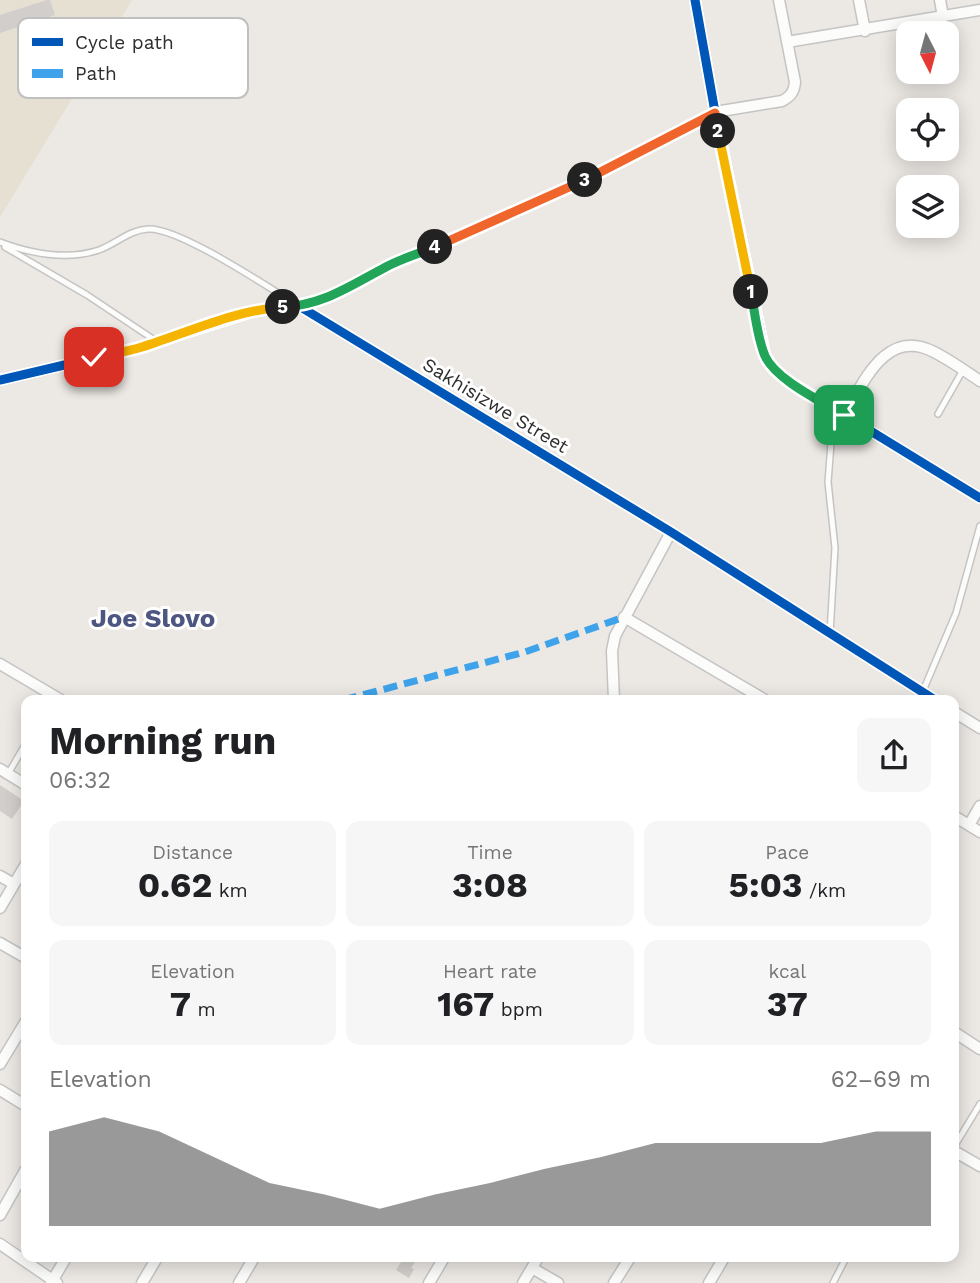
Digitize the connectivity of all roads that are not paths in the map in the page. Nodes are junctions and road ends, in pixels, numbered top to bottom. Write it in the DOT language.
graph roads {
  1 [pos="695,0"];
  2 [pos="779,0"];
  3 [pos="859,0"];
  4 [pos="940,0"];
  5 [pos="980,10"];
  6 [pos="943,17"];
  7 [pos="865,31"];
  8 [pos="787,42"];
  9 [pos="715,113"];
  10 [pos="0,243"];
  11 [pos="299,306"];
  12 [pos="156,341"];
  13 [pos="963,370"];
  14 [pos="0,380"];
  15 [pos="980,381"];
  16 [pos="830,406"];
  17 [pos="938,414"];
  18 [pos="844,415"];
  19 [pos="980,498"];
  20 [pos="980,526"];
  21 [pos="671,532"];
  22 [pos="624,617"];
  23 [pos="830,633"];
  24 [pos="0,663"];
  25 [pos="50,695"];
  26 [pos="614,695"];
  27 [pos="755,695"];
  28 [pos="924,695"];
  29 [pos="928,695"];
  30 [pos="959,715"];
  31 [pos="980,728"];
  32 [pos="21,750"];
  33 [pos="4,771"];
  34 [pos="21,782"];
  35 [pos="980,806"];
  36 [pos="959,819"];
  37 [pos="969,825"];
  38 [pos="980,832"];
  39 [pos="21,872"];
  40 [pos="0,876"];
  41 [pos="14,884"];
  42 [pos="0,908"];
  43 [pos="0,943"];
  44 [pos="21,955"];
  45 [pos="21,1029"];
  46 [pos="959,1035"];
  47 [pos="980,1049"];
  48 [pos="0,1064"];
  49 [pos="0,1090"];
  50 [pos="21,1103"];
  51 [pos="980,1104"];
  52 [pos="959,1140"];
  53 [pos="959,1152"];
  54 [pos="980,1166"];
  55 [pos="21,1178"];
  56 [pos="0,1215"];
  57 [pos="0,1244"];
  58 [pos="21,1259"];
  59 [pos="26,1262"];
  60 [pos="64,1262"];
  61 [pos="154,1262"];
  62 [pos="251,1262"];
  63 [pos="441,1262"];
  64 [pos="536,1262"];
  65 [pos="627,1262"];
  66 [pos="721,1262"];
  67 [pos="843,1262"];
  68 [pos="532,1268"];
  69 [pos="54,1282"];
  70 [pos="142,1283"];
  71 [pos="239,1283"];
  72 [pos="429,1283"];
  73 [pos="523,1283"];
  74 [pos="558,1283"];
  75 [pos="614,1283"];
  76 [pos="709,1283"];
  77 [pos="833,1283"];
  1 -- 9 [label="street"];
  2 -- 8 [label="street"];
  3 -- 7 [label="street"];
  4 -- 6 [label="street"];
  5 -- 6 [label="street"];
  6 -- 7 [label="street"];
  7 -- 8 [label="street"];
  8 -- 9 [label="street"];
  9 -- 11 [label="lane"];
  9 -- 16 [label="street"];
  10 -- 11 [label="lane"];
  10 -- 12 [label="lane"];
  11 -- 12 [label="street"];
  11 -- 21 [label="street, Sakhisizwe Street"];
  12 -- 14 [label="street"];
  13 -- 15 [label="street"];
  13 -- 17 [label="lane"];
  13 -- 18 [label="street"];
  16 -- 18 [label="street"];
  16 -- 23 [label="lane"];
  18 -- 19 [label="street"];
  20 -- 29 [label="lane"];
  21 -- 22 [label="street"];
  21 -- 23 [label="street, Sakhisizwe Street"];
  22 -- 26 [label="street"];
  22 -- 27 [label="street"];
  23 -- 28 [label="street, Sakhisizwe Street"];
  24 -- 25 [label="street"];
  30 -- 31 [label="street"];
  32 -- 33 [label="lane"];
  33 -- 34 [label="street"];
  35 -- 37 [label="street"];
  36 -- 37 [label="street"];
  37 -- 38 [label="street"];
  39 -- 41 [label="street"];
  40 -- 41 [label="street"];
  41 -- 42 [label="street"];
  43 -- 44 [label="street"];
  45 -- 48 [label="street"];
  46 -- 47 [label="street"];
  49 -- 50 [label="street"];
  51 -- 52 [label="lane"];
  53 -- 54 [label="street"];
  55 -- 56 [label="street"];
  57 -- 58 [label="street"];
  59 -- 69 [label="street"];
  60 -- 69 [label="street"];
  61 -- 70 [label="street"];
  62 -- 71 [label="street"];
  63 -- 72 [label="street"];
  64 -- 68 [label="street"];
  65 -- 75 [label="street"];
  66 -- 76 [label="street"];
  67 -- 77 [label="lane"];
  68 -- 73 [label="street"];
  68 -- 74 [label="street"];
}
